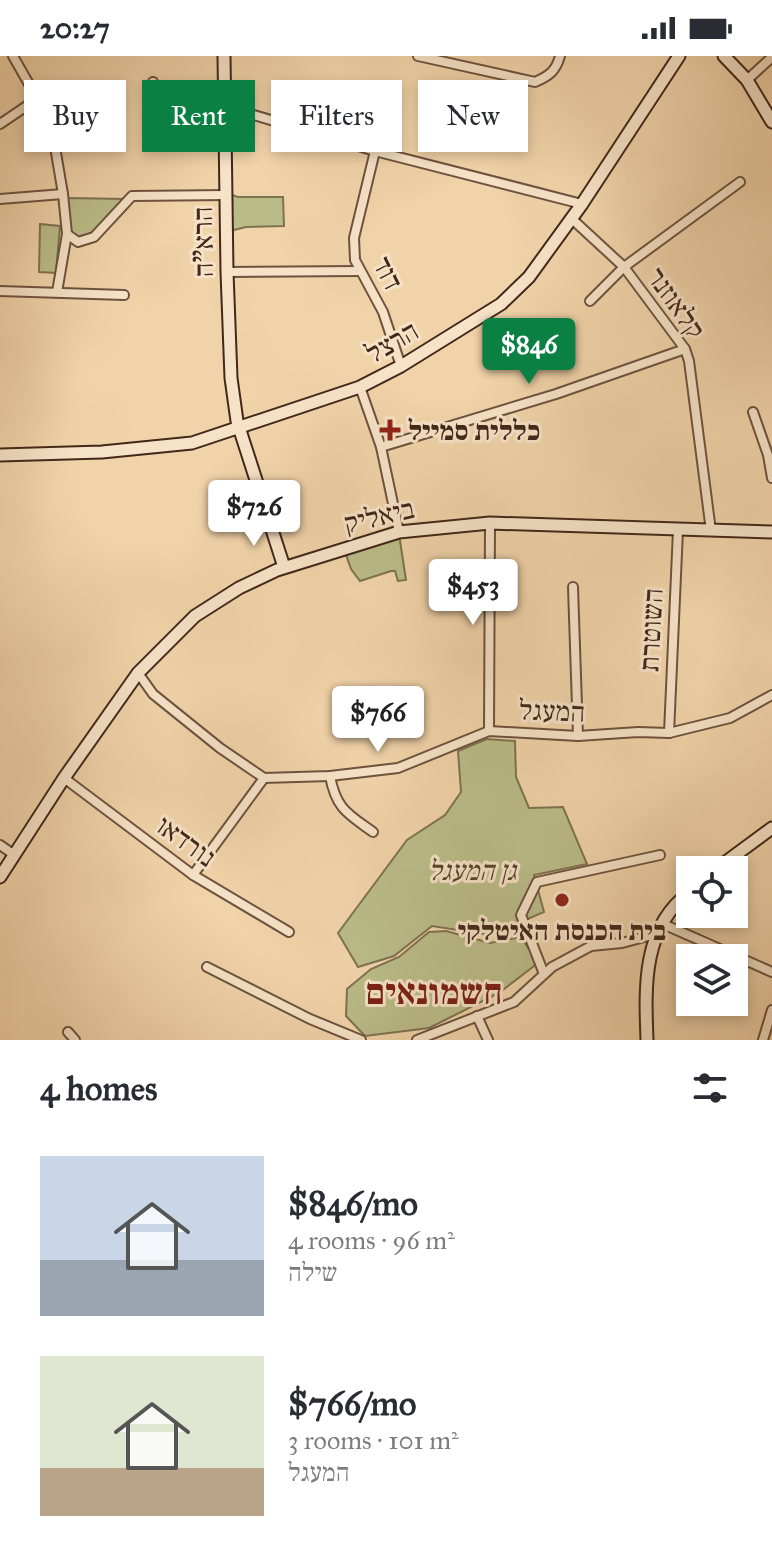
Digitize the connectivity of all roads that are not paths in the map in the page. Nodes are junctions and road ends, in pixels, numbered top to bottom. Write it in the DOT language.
graph roads {
  1 [pos="13,56"];
  2 [pos="224,56"];
  3 [pos="418,56"];
  4 [pos="560,56"];
  5 [pos="679,56"];
  6 [pos="724,56"];
  7 [pos="772,57"];
  8 [pos="26,80"];
  9 [pos="224,80"];
  10 [pos="747,80"];
  11 [pos="24,108"];
  12 [pos="772,122"];
  13 [pos="0,124"];
  14 [pos="56,152"];
  15 [pos="225,152"];
  16 [pos="375,152"];
  17 [pos="379,152"];
  18 [pos="740,182"];
  19 [pos="63,194"];
  20 [pos="226,195"];
  21 [pos="0,199"];
  22 [pos="582,204"];
  23 [pos="572,219"];
  24 [pos="67,234"];
  25 [pos="624,267"];
  26 [pos="360,271"];
  27 [pos="227,272"];
  28 [pos="0,291"];
  29 [pos="57,292"];
  30 [pos="124,295"];
  31 [pos="590,301"];
  32 [pos="685,349"];
  33 [pos="401,366"];
  34 [pos="360,387"];
  35 [pos="235,410"];
  36 [pos="753,412"];
  37 [pos="240,427"];
  38 [pos="225,432"];
  39 [pos="381,447"];
  40 [pos="770,454"];
  41 [pos="0,455"];
  42 [pos="772,478"];
  43 [pos="490,523"];
  44 [pos="678,530"];
  45 [pos="711,531"];
  46 [pos="399,532"];
  47 [pos="772,532"];
  48 [pos="280,569"];
  49 [pos="573,587"];
  50 [pos="138,673"];
  51 [pos="772,695"];
  52 [pos="489,731"];
  53 [pos="669,733"];
  54 [pos="578,736"];
  55 [pos="330,776"];
  56 [pos="64,778"];
  57 [pos="264,778"];
  58 [pos="772,828"];
  59 [pos="373,832"];
  60 [pos="0,845"];
  61 [pos="13,854"];
  62 [pos="660,855"];
  63 [pos="731,856"];
  64 [pos="193,875"];
  65 [pos="0,877"];
  66 [pos="676,905"];
  67 [pos="660,929"];
  68 [pos="289,932"];
  69 [pos="207,967"];
  70 [pos="772,972"];
  71 [pos="544,974"];
  72 [pos="772,1010"];
  73 [pos="477,1016"];
  74 [pos="68,1032"];
  75 [pos="75,1040"];
  76 [pos="361,1040"];
  77 [pos="417,1040"];
  78 [pos="488,1040"];
  79 [pos="647,1040"];
  80 [pos="763,1040"];
  1 -- 8 [label="street"];
  2 -- 9 [label="street, הרא\"ה"];
  3 -- 4 [label="street"];
  5 -- 22 [label="street, הרצל"];
  6 -- 10 [label="street"];
  7 -- 10 [label="street"];
  10 -- 12 [label="street"];
  11 -- 13 [label="street"];
  14 -- 19 [label="street"];
  15 -- 20 [label="street, הרא\"ה"];
  16 -- 26 [label="street, דוד"];
  17 -- 22 [label="street"];
  18 -- 25 [label="street"];
  19 -- 21 [label="street"];
  19 -- 24 [label="street"];
  20 -- 24 [label="street"];
  20 -- 27 [label="street, הרא\"ה"];
  22 -- 23 [label="street, הרצל"];
  23 -- 25 [label="street, קלאוזנר"];
  23 -- 33 [label="street, הרצל"];
  24 -- 29 [label="street"];
  25 -- 31 [label="street"];
  25 -- 32 [label="street, קלאוזנר"];
  26 -- 27 [label="street"];
  26 -- 33 [label="street, דוד"];
  27 -- 35 [label="street, הרא\"ה"];
  28 -- 29 [label="street"];
  29 -- 30 [label="street"];
  32 -- 39 [label="street"];
  32 -- 45 [label="street, קלאוזנר"];
  33 -- 34 [label="street, הרצל"];
  34 -- 37 [label="street, הרצל"];
  34 -- 39 [label="street"];
  35 -- 37 [label="street, הרא\"ה"];
  35 -- 38 [label="street"];
  36 -- 40 [label="street"];
  37 -- 38 [label="street, הרצל"];
  37 -- 48 [label="street, הרא\"ה"];
  38 -- 41 [label="street, הרצל"];
  39 -- 46 [label="street"];
  40 -- 42 [label="street"];
  43 -- 44 [label="street, ביאליק"];
  43 -- 46 [label="street, ביאליק"];
  43 -- 52 [label="street"];
  44 -- 45 [label="street, ביאליק"];
  44 -- 53 [label="street, השוטרת"];
  45 -- 47 [label="street, ביאליק"];
  46 -- 48 [label="street, ביאליק"];
  48 -- 50 [label="street, ביאליק"];
  49 -- 54 [label="street"];
  50 -- 56 [label="street, ביאליק"];
  50 -- 57 [label="street"];
  51 -- 53 [label="street, המעגל"];
  52 -- 54 [label="street, המעגל"];
  52 -- 55 [label="street, המעגל"];
  53 -- 54 [label="street, המעגל"];
  55 -- 57 [label="street, המעגל"];
  55 -- 59 [label="street"];
  56 -- 61 [label="street, ביאליק"];
  56 -- 64 [label="street, נורדאו"];
  57 -- 64 [label="street"];
  58 -- 63 [label="street"];
  60 -- 61 [label="street"];
  61 -- 65 [label="street, ביאליק"];
  62 -- 71 [label="street"];
  64 -- 68 [label="street, נורדאו"];
  66 -- 67 [label="street"];
  67 -- 70 [label="street"];
  67 -- 71 [label="street"];
  67 -- 79 [label="street"];
  69 -- 76 [label="street"];
  71 -- 73 [label="street"];
  72 -- 80 [label="street"];
  73 -- 77 [label="street"];
  73 -- 78 [label="street"];
  74 -- 75 [label="street"];
}
